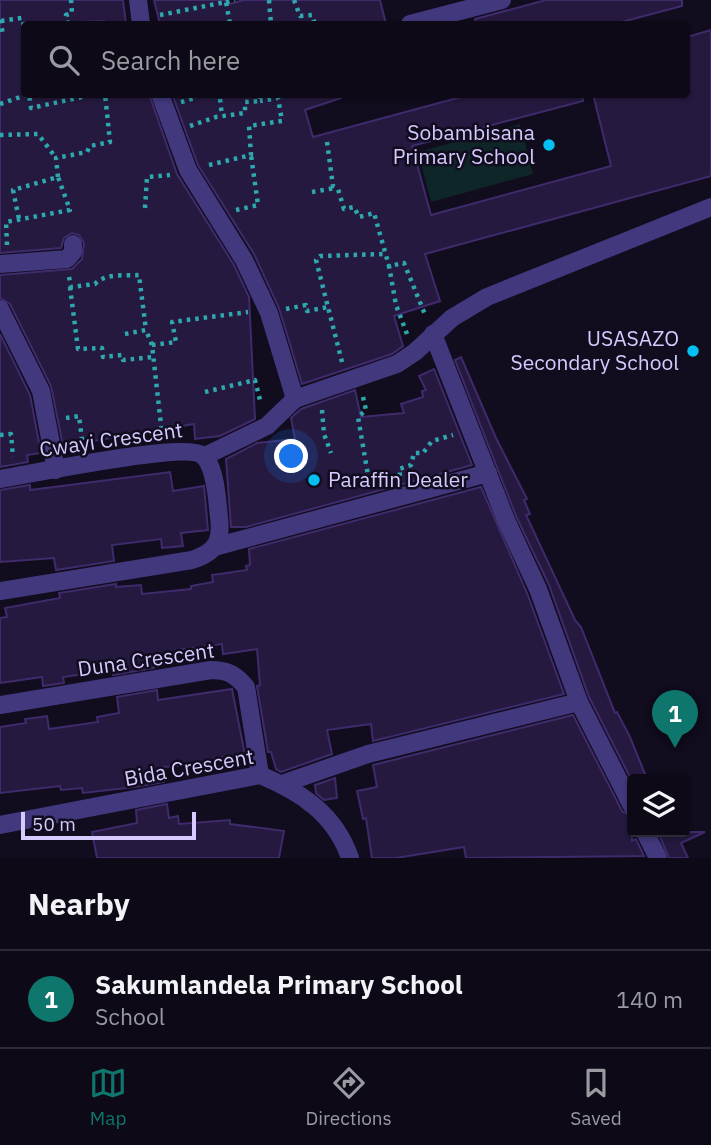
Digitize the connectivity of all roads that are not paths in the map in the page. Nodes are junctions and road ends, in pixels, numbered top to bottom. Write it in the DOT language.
graph roads {
  1 [pos="502,0"];
  2 [pos="422,21"];
  3 [pos="161,98"];
  4 [pos="711,207"];
  5 [pos="70,251"];
  6 [pos="5,264"];
  7 [pos="0,309"];
  8 [pos="433,334"];
  9 [pos="295,399"];
  10 [pos="205,456"];
  11 [pos="56,470"];
  12 [pos="488,473"];
  13 [pos="8,477"];
  14 [pos="218,545"];
  15 [pos="0,591"];
  16 [pos="579,702"];
  17 [pos="0,705"];
  18 [pos="260,775"];
  19 [pos="282,784"];
  20 [pos="627,796"];
  21 [pos="0,825"];
  22 [pos="648,837"];
  23 [pos="350,858"];
  24 [pos="658,858"];
  1 -- 2 [label="street"];
  3 -- 9 [label="street"];
  4 -- 8 [label="street"];
  5 -- 6 [label="street"];
  7 -- 11 [label="street"];
  8 -- 9 [label="street"];
  8 -- 12 [label="street"];
  9 -- 10 [label="street"];
  10 -- 11 [label="street, Cwayi Crescent"];
  10 -- 14 [label="street, Cwayi Crescent"];
  11 -- 13 [label="street, Cwayi Crescent"];
  12 -- 14 [label="street"];
  12 -- 16 [label="street"];
  14 -- 15 [label="street"];
  16 -- 19 [label="street"];
  16 -- 20 [label="street"];
  17 -- 18 [label="street, Duna Crescent"];
  18 -- 19 [label="street, Bida Crescent"];
  18 -- 21 [label="street, Bida Crescent"];
  19 -- 23 [label="street, Bida Crescent"];
  22 -- 24 [label="street"];
}
